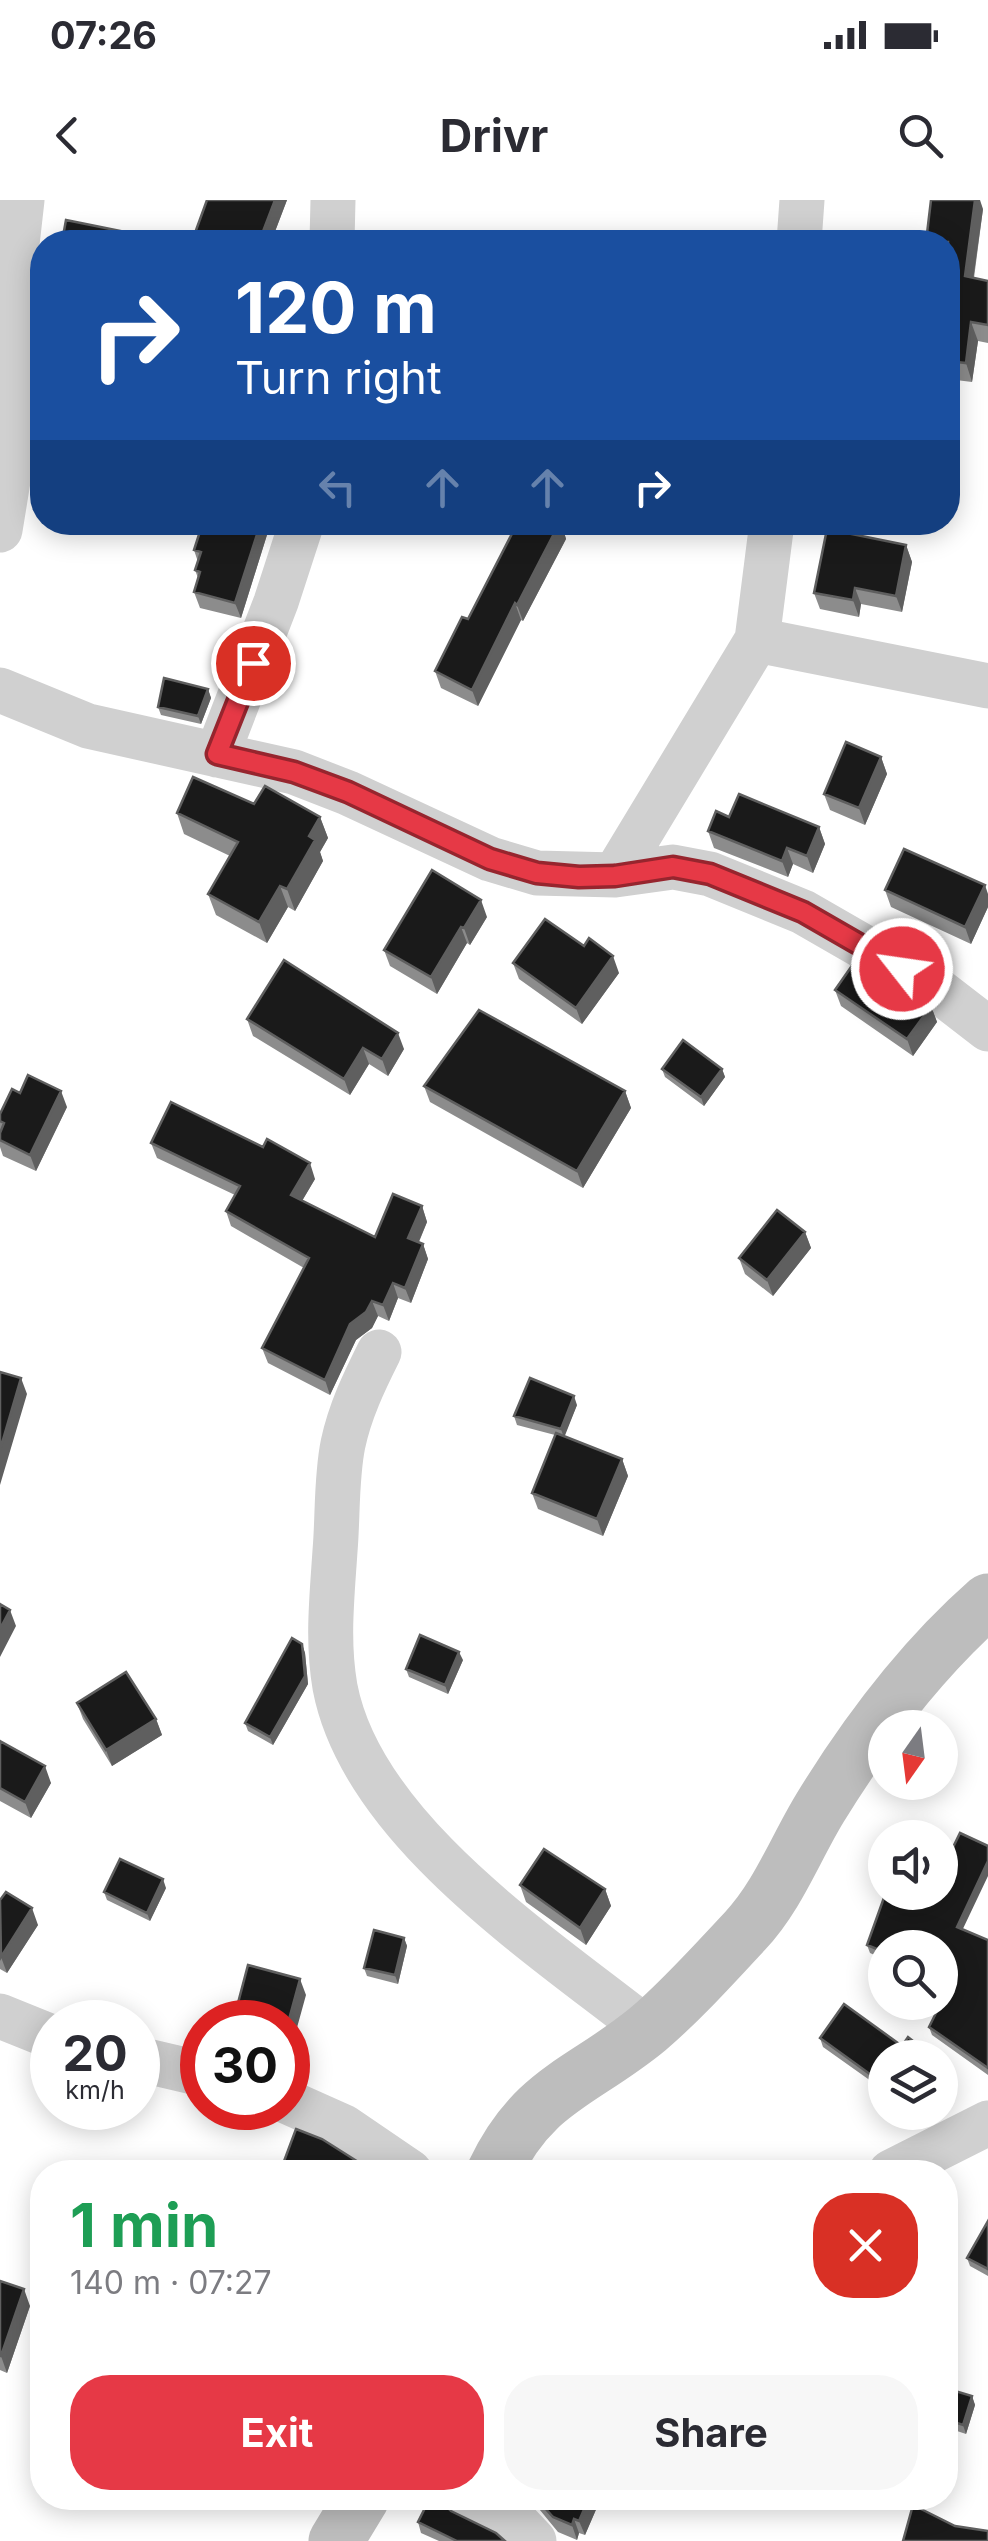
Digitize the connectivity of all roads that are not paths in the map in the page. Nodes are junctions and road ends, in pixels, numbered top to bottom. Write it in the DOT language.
graph roads {
  1 [pos="22,200"];
  2 [pos="333,200"];
  3 [pos="802,200"];
  4 [pos="332,230"];
  5 [pos="800,230"];
  6 [pos="0,530"];
  7 [pos="298,535"];
  8 [pos="770,535"];
  9 [pos="756,640"];
  10 [pos="988,686"];
  11 [pos="0,690"];
  12 [pos="217,754"];
  13 [pos="615,876"];
  14 [pos="988,1030"];
  15 [pos="379,1352"];
  16 [pos="988,1601"];
  17 [pos="0,2016"];
  18 [pos="30,2028"];
  19 [pos="648,2029"];
  20 [pos="310,2111"];
  21 [pos="988,2123"];
  22 [pos="393,2160"];
  23 [pos="501,2160"];
  24 [pos="915,2160"];
  25 [pos="492,2510"];
  26 [pos="534,2541"];
  1 -- 6 [label="street"];
  2 -- 4 [label="street"];
  3 -- 5 [label="street"];
  7 -- 12 [label="street"];
  8 -- 9 [label="street"];
  9 -- 10 [label="street"];
  9 -- 13 [label="street"];
  11 -- 12 [label="street"];
  12 -- 13 [label="street"];
  13 -- 14 [label="street"];
  15 -- 19 [label="street"];
  16 -- 19 [label="street"];
  17 -- 18 [label="street"];
  19 -- 23 [label="street"];
  20 -- 22 [label="street"];
  21 -- 24 [label="street"];
  25 -- 26 [label="street"];
}
